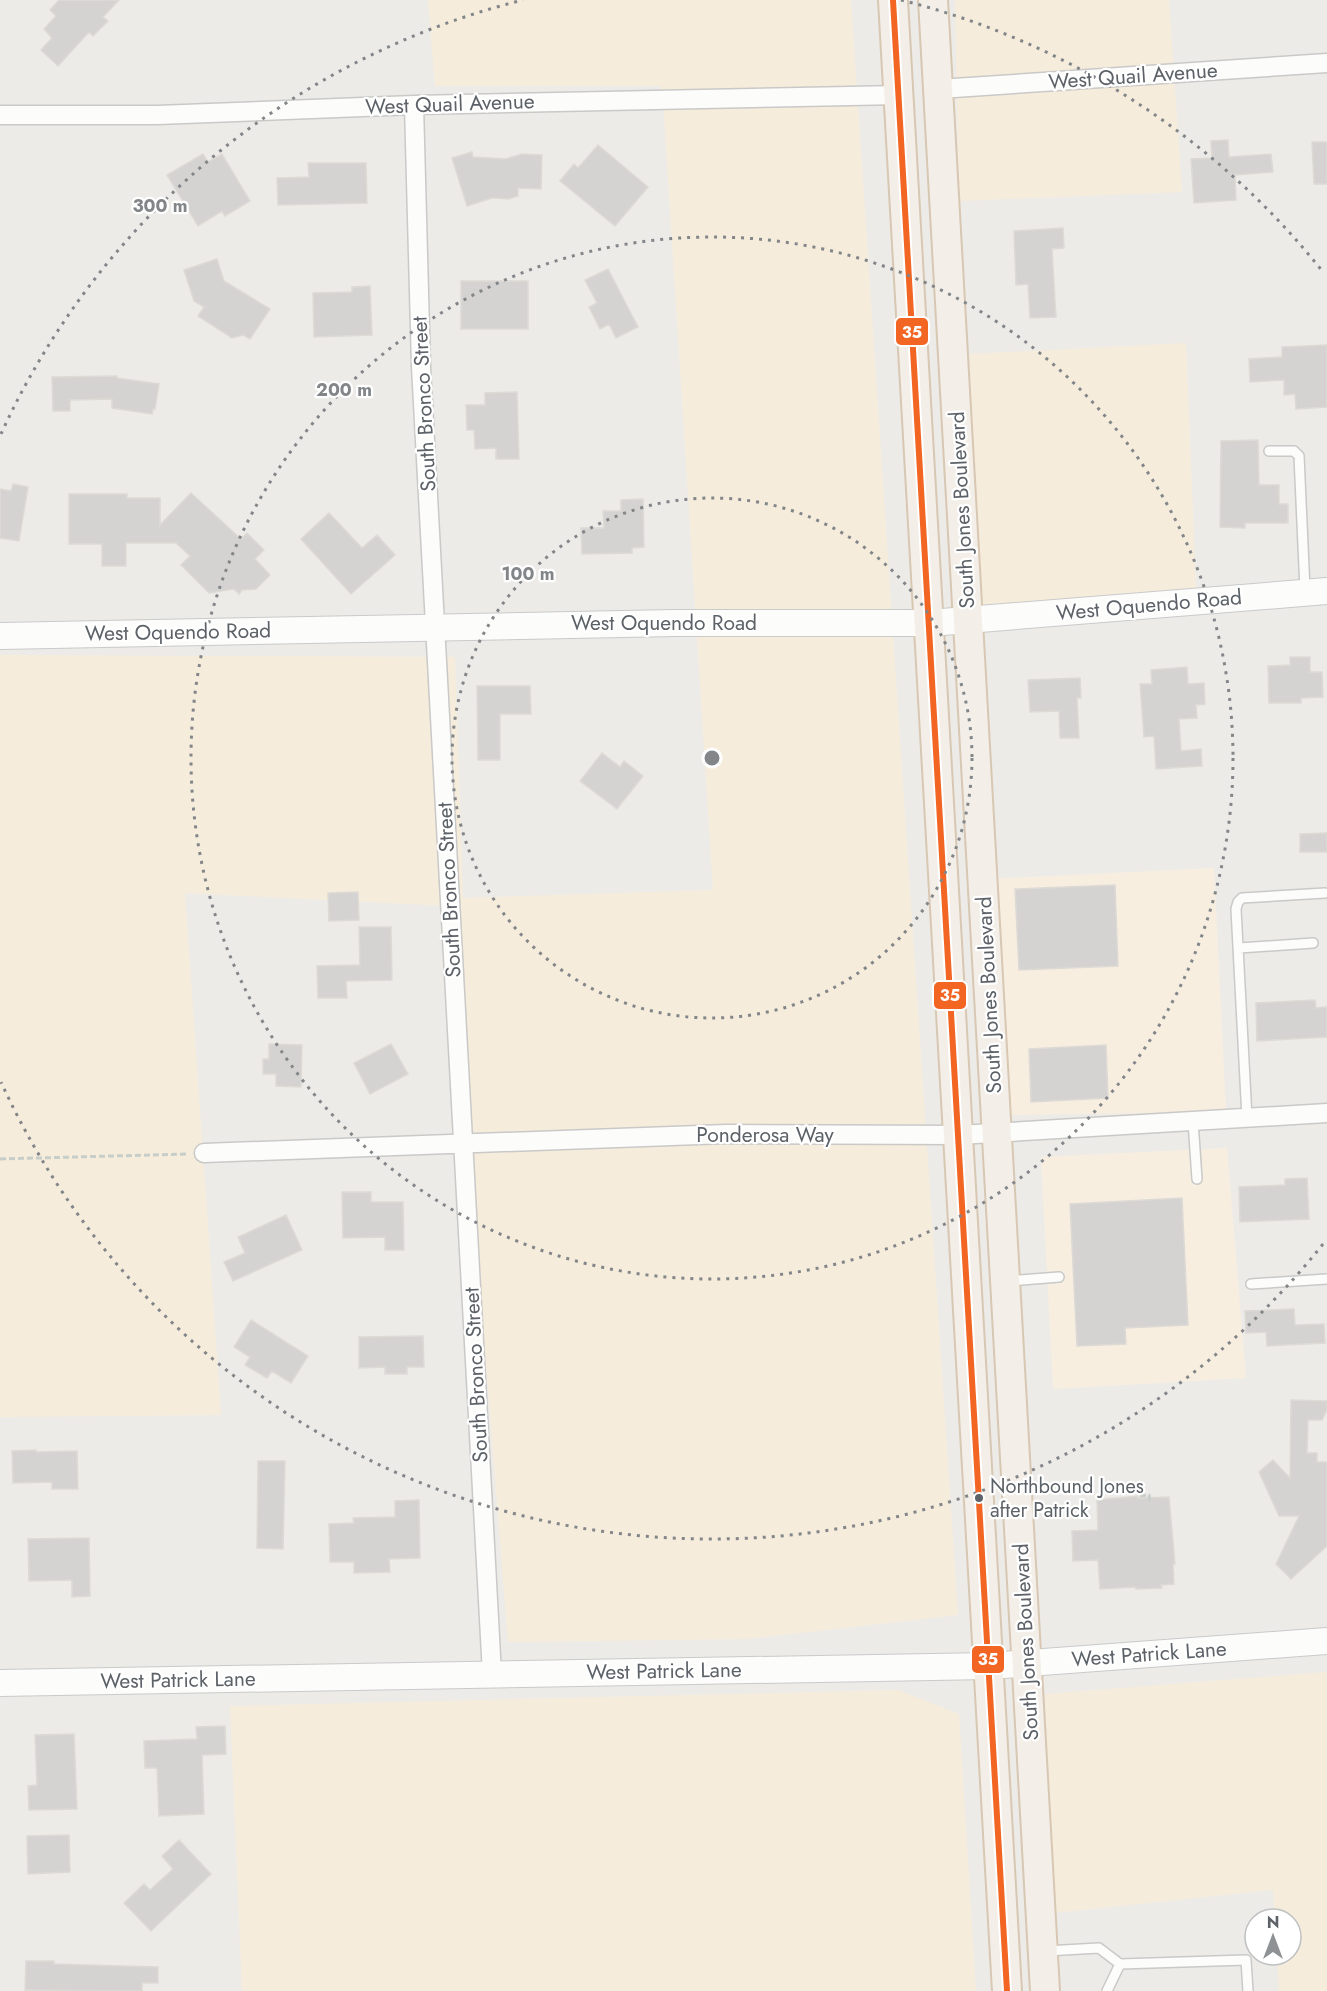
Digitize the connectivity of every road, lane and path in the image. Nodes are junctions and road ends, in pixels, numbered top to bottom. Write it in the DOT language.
graph roads {
  1 [pos="893,0"];
  2 [pos="933,0"];
  3 [pos="1327,63"];
  4 [pos="939,89"];
  5 [pos="900,95"];
  6 [pos="414,105"];
  7 [pos="0,115"];
  8 [pos="1269,451"];
  9 [pos="1316,592"];
  10 [pos="968,619"];
  11 [pos="930,623"];
  12 [pos="435,626"];
  13 [pos="0,636"];
  14 [pos="1325,893"];
  15 [pos="1313,943"];
  16 [pos="1239,948"];
  17 [pos="1327,1113"];
  18 [pos="1247,1118"];
  19 [pos="1193,1121"];
  20 [pos="997,1133"];
  21 [pos="959,1136"];
  22 [pos="463,1145"];
  23 [pos="204,1153"];
  24 [pos="0,1159"];
  25 [pos="1197,1179"];
  26 [pos="1059,1277"];
  27 [pos="1327,1279"];
  28 [pos="1005,1282"];
  29 [pos="1251,1284"];
  30 [pos="1140,1496"];
  31 [pos="1150,1504"];
  32 [pos="1327,1641"];
  33 [pos="1027,1663"];
  34 [pos="989,1666"];
  35 [pos="492,1674"];
  36 [pos="0,1683"];
  37 [pos="1043,1951"];
  38 [pos="1120,1964"];
  39 [pos="1008,1991"];
  40 [pos="1045,1991"];
  41 [pos="1107,1991"];
  42 [pos="1248,1991"];
  1 -- 5 [label="main road, South Jones Boulevard"];
  2 -- 4 [label="main road, South Jones Boulevard"];
  3 -- 4 [label="street, West Quail Avenue"];
  4 -- 10 [label="main road, South Jones Boulevard"];
  5 -- 6 [label="street, West Quail Avenue"];
  5 -- 11 [label="main road, South Jones Boulevard"];
  6 -- 7 [label="street, West Quail Avenue"];
  6 -- 12 [label="street, South Bronco Street"];
  8 -- 9 [label="lane"];
  9 -- 10 [label="street, West Oquendo Road"];
  10 -- 11 [label="street, West Oquendo Road"];
  10 -- 20 [label="main road, South Jones Boulevard"];
  11 -- 12 [label="street, West Oquendo Road"];
  11 -- 21 [label="main road, South Jones Boulevard"];
  12 -- 13 [label="street, West Oquendo Road"];
  12 -- 22 [label="street, South Bronco Street"];
  14 -- 16 [label="lane"];
  15 -- 16 [label="lane"];
  16 -- 18 [label="lane"];
  17 -- 18 [label="street, Ponderosa Way"];
  18 -- 19 [label="street, Ponderosa Way"];
  19 -- 20 [label="street, Ponderosa Way"];
  19 -- 25 [label="lane"];
  20 -- 21 [label="street, Ponderosa Way"];
  20 -- 28 [label="main road, South Jones Boulevard"];
  21 -- 22 [label="street, Ponderosa Way"];
  21 -- 34 [label="main road, South Jones Boulevard"];
  22 -- 23 [label="street, Ponderosa Way"];
  22 -- 35 [label="street, South Bronco Street"];
  23 -- 24 [label="path"];
  26 -- 28 [label="lane"];
  27 -- 29 [label="lane"];
  28 -- 33 [label="main road, South Jones Boulevard"];
  30 -- 31 [label="path"];
  32 -- 33 [label="street, West Patrick Lane"];
  33 -- 34 [label="street, West Patrick Lane"];
  33 -- 37 [label="main road, South Jones Boulevard"];
  34 -- 35 [label="street, West Patrick Lane"];
  34 -- 39 [label="main road, South Jones Boulevard"];
  35 -- 36 [label="street, West Patrick Lane"];
  37 -- 38 [label="lane"];
  37 -- 40 [label="main road, South Jones Boulevard"];
  38 -- 41 [label="lane"];
  38 -- 42 [label="lane"];
}
